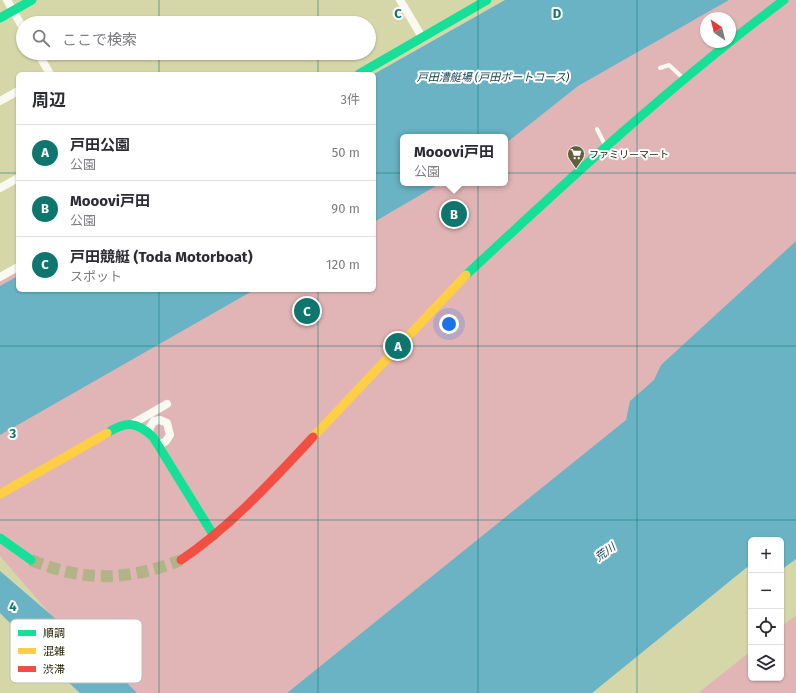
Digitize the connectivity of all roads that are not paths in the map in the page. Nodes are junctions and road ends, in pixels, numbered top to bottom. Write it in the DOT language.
graph roads {
  1 [pos="7,0"];
  2 [pos="32,0"];
  3 [pos="400,0"];
  4 [pos="488,0"];
  5 [pos="784,0"];
  6 [pos="13,11"];
  7 [pos="16,16"];
  8 [pos="0,18"];
  9 [pos="422,37"];
  10 [pos="42,60"];
  11 [pos="660,68"];
  12 [pos="48,72"];
  13 [pos="362,72"];
  14 [pos="685,80"];
  15 [pos="16,92"];
  16 [pos="0,101"];
  17 [pos="596,129"];
  18 [pos="606,147"];
  19 [pos="16,179"];
  20 [pos="0,188"];
  21 [pos="16,268"];
  22 [pos="0,277"];
  23 [pos="167,404"];
  24 [pos="132,424"];
  25 [pos="149,433"];
  26 [pos="158,446"];
  27 [pos="0,494"];
  28 [pos="214,536"];
  29 [pos="0,538"];
  30 [pos="31,560"];
  31 [pos="181,560"];
  1 -- 6 [label="street"];
  2 -- 6 [label="street"];
  3 -- 9 [label="street"];
  4 -- 9 [label="street"];
  5 -- 14 [label="street"];
  6 -- 7 [label="street"];
  6 -- 8 [label="street"];
  9 -- 13 [label="street"];
  10 -- 12 [label="street"];
  11 -- 14 [label="lane"];
  14 -- 18 [label="street"];
  15 -- 16 [label="street"];
  17 -- 18 [label="lane"];
  18 -- 28 [label="street"];
  19 -- 20 [label="street"];
  21 -- 22 [label="street"];
  23 -- 24 [label="street"];
  24 -- 25 [label="street"];
  24 -- 27 [label="street"];
  25 -- 26 [label="street"];
  25 -- 26 [label="street"];
  26 -- 28 [label="street"];
  28 -- 31 [label="street"];
  29 -- 30 [label="street"];
}
